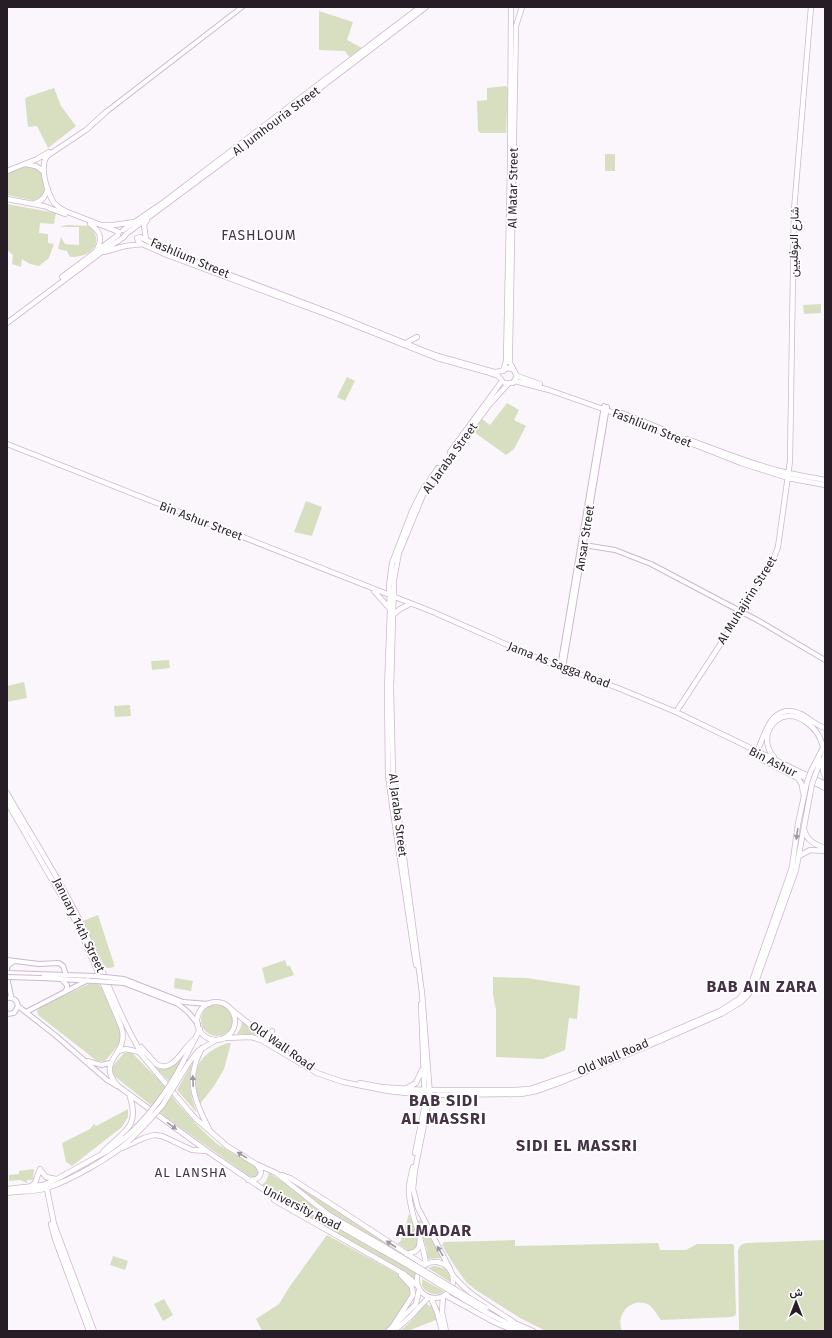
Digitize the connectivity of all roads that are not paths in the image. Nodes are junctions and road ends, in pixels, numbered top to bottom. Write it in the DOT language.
graph roads {
  1 [pos="242,7"];
  2 [pos="420,7"];
  3 [pos="426,7"];
  4 [pos="511,7"];
  5 [pos="522,7"];
  6 [pos="811,7"];
  7 [pos="106,112"];
  8 [pos="25,164"];
  9 [pos="7,171"];
  10 [pos="44,172"];
  11 [pos="48,188"];
  12 [pos="7,199"];
  13 [pos="31,203"];
  14 [pos="149,218"];
  15 [pos="137,220"];
  16 [pos="90,224"];
  17 [pos="97,224"];
  18 [pos="122,234"];
  19 [pos="146,240"];
  20 [pos="142,244"];
  21 [pos="129,246"];
  22 [pos="97,253"];
  23 [pos="7,319"];
  24 [pos="7,323"];
  25 [pos="417,337"];
  26 [pos="406,343"];
  27 [pos="513,369"];
  28 [pos="503,371"];
  29 [pos="516,378"];
  30 [pos="502,380"];
  31 [pos="508,384"];
  32 [pos="605,408"];
  33 [pos="7,444"];
  34 [pos="451,453"];
  35 [pos="788,475"];
  36 [pos="825,480"];
  37 [pos="825,485"];
  38 [pos="584,545"];
  39 [pos="390,579"];
  40 [pos="575,589"];
  41 [pos="373,590"];
  42 [pos="380,592"];
  43 [pos="392,597"];
  44 [pos="410,604"];
  45 [pos="390,609"];
  46 [pos="741,612"];
  47 [pos="393,616"];
  48 [pos="825,660"];
  49 [pos="562,667"];
  50 [pos="676,712"];
  51 [pos="825,728"];
  52 [pos="722,735"];
  53 [pos="824,746"];
  54 [pos="758,752"];
  55 [pos="825,754"];
  56 [pos="776,759"];
  57 [pos="813,772"];
  58 [pos="825,777"];
  59 [pos="810,783"];
  60 [pos="825,784"];
  61 [pos="825,788"];
  62 [pos="7,793"];
  63 [pos="803,798"];
  64 [pos="7,802"];
  65 [pos="804,826"];
  66 [pos="825,849"];
  67 [pos="799,856"];
  68 [pos="407,894"];
  69 [pos="781,906"];
  70 [pos="7,960"];
  71 [pos="14,961"];
  72 [pos="7,969"];
  73 [pos="7,973"];
  74 [pos="66,975"];
  75 [pos="42,976"];
  76 [pos="7,977"];
  77 [pos="95,978"];
  78 [pos="60,979"];
  79 [pos="88,980"];
  80 [pos="124,981"];
  81 [pos="7,991"];
  82 [pos="64,993"];
  83 [pos="10,997"];
  84 [pos="209,1004"];
  85 [pos="18,1006"];
  86 [pos="232,1010"];
  87 [pos="26,1012"];
  88 [pos="7,1014"];
  89 [pos="198,1024"];
  90 [pos="200,1029"];
  91 [pos="272,1031"];
  92 [pos="264,1036"];
  93 [pos="224,1038"];
  94 [pos="195,1039"];
  95 [pos="216,1040"];
  96 [pos="135,1043"];
  97 [pos="202,1048"];
  98 [pos="118,1051"];
  99 [pos="79,1055"];
  100 [pos="146,1060"];
  101 [pos="110,1063"];
  102 [pos="185,1063"];
  103 [pos="424,1067"];
  104 [pos="118,1086"];
  105 [pos="403,1089"];
  106 [pos="427,1093"];
  107 [pos="129,1094"];
  108 [pos="209,1131"];
  109 [pos="127,1139"];
  110 [pos="117,1150"];
  111 [pos="207,1151"];
  112 [pos="99,1156"];
  113 [pos="256,1164"];
  114 [pos="276,1173"];
  115 [pos="57,1179"];
  116 [pos="248,1180"];
  117 [pos="7,1184"];
  118 [pos="31,1186"];
  119 [pos="45,1186"];
  120 [pos="17,1187"];
  121 [pos="7,1189"];
  122 [pos="7,1193"];
  123 [pos="273,1197"];
  124 [pos="424,1219"];
  125 [pos="416,1223"];
  126 [pos="420,1235"];
  127 [pos="382,1248"];
  128 [pos="406,1254"];
  129 [pos="425,1265"];
  130 [pos="393,1267"];
  131 [pos="451,1272"];
  132 [pos="418,1287"];
  133 [pos="444,1296"];
  134 [pos="429,1298"];
  135 [pos="485,1309"];
  136 [pos="514,1323"];
  137 [pos="391,1330"];
  138 [pos="89,1331"];
  139 [pos="94,1331"];
  140 [pos="442,1331"];
  141 [pos="446,1331"];
  142 [pos="515,1331"];
  143 [pos="522,1331"];
  144 [pos="532,1331"];
  1 -- 7 [label="main road"];
  2 -- 15 [label="main road, Al Jumhouria Street"];
  3 -- 14 [label="main road, Al Jumhouria Street"];
  4 -- 28 [label="main road"];
  5 -- 27 [label="main road, Al Matar Street"];
  6 -- 35 [label="main road, شارع النوفليين"];
  7 -- 8 [label="main road"];
  7 -- 10 [label="main road"];
  8 -- 9 [label="main road"];
  8 -- 10 [label="main road"];
  10 -- 11 [label="main road"];
  11 -- 13 [label="main road"];
  11 -- 17 [label="main road"];
  12 -- 13 [label="main road"];
  13 -- 16 [label="main road"];
  14 -- 18 [label="main road, Al Jumhouria Street"];
  14 -- 19 [label="main road"];
  15 -- 17 [label="main road"];
  15 -- 18 [label="main road, Al Jumhouria Street"];
  16 -- 18 [label="main road"];
  16 -- 22 [label="main road"];
  17 -- 18 [label="main road"];
  18 -- 21 [label="main road"];
  18 -- 22 [label="main road, Al Jumhouria Street"];
  19 -- 20 [label="main road, Fashlium Street"];
  19 -- 26 [label="main road, Fashlium Street"];
  20 -- 21 [label="main road"];
  20 -- 30 [label="main road, Fashlium Street"];
  21 -- 22 [label="main road"];
  22 -- 23 [label="main road, Al Jumhouria Street"];
  22 -- 24 [label="main road, Al Jumhouria Street"];
  25 -- 26 [label="main road"];
  26 -- 28 [label="main road, Fashlium Street"];
  27 -- 28 [label="main road"];
  27 -- 29 [label="main road"];
  28 -- 30 [label="main road"];
  29 -- 31 [label="main road"];
  29 -- 32 [label="main road, Fashlium Street"];
  30 -- 31 [label="main road"];
  30 -- 34 [label="main road, Al Jaraba Street"];
  31 -- 34 [label="main road, Al Jaraba Street"];
  32 -- 35 [label="main road, Fashlium Street"];
  32 -- 38 [label="main road, Ansar Street"];
  32 -- 40 [label="main road, Ansar Street"];
  33 -- 41 [label="main road, Bin Ashur Street"];
  34 -- 39 [label="main road, Al Jaraba Street"];
  34 -- 43 [label="main road, Al Jaraba Street"];
  35 -- 36 [label="main road"];
  35 -- 37 [label="main road"];
  35 -- 46 [label="main road, Al Muhajirin Street"];
  38 -- 40 [label="main road, Ansar Street"];
  38 -- 46 [label="main road"];
  39 -- 42 [label="main road"];
  39 -- 43 [label="main road, Al Jaraba Street"];
  40 -- 49 [label="main road, Ansar Street"];
  41 -- 42 [label="main road, Bin Ashur Street"];
  41 -- 45 [label="main road"];
  42 -- 43 [label="main road, Bin Ashur Street"];
  43 -- 44 [label="main road, Jama As Sagga Road"];
  43 -- 45 [label="main road, Al Jaraba Street"];
  43 -- 47 [label="main road, Al Jaraba Street"];
  44 -- 47 [label="main road"];
  44 -- 49 [label="main road, Jama As Sagga Road"];
  45 -- 68 [label="main road, Al Jaraba Street"];
  46 -- 48 [label="main road"];
  46 -- 50 [label="main road, Al Muhajirin Street"];
  47 -- 68 [label="main road, Al Jaraba Street"];
  49 -- 50 [label="main road, Jama As Sagga Road"];
  50 -- 52 [label="main road, Jama As Sagga Road"];
  51 -- 54 [label="main road"];
  52 -- 54 [label="main road, Bin Ashur"];
  53 -- 56 [label="main road"];
  53 -- 57 [label="main road, Old Wall Road"];
  54 -- 56 [label="main road"];
  54 -- 61 [label="main road, Bin Ashur"];
  54 -- 63 [label="main road"];
  55 -- 57 [label="main road, Old Wall Road"];
  55 -- 58 [label="main road"];
  56 -- 60 [label="main road"];
  57 -- 59 [label="main road, Old Wall Road, bridge"];
  59 -- 63 [label="main road, Old Wall Road"];
  59 -- 65 [label="main road, Old Wall Road"];
  62 -- 96 [label="main road, January 14th Street"];
  63 -- 69 [label="main road, Old Wall Road, one-way"];
  64 -- 98 [label="main road, January 14th Street"];
  65 -- 66 [label="main road"];
  65 -- 67 [label="main road, Old Wall Road"];
  66 -- 67 [label="main road"];
  67 -- 69 [label="main road, Old Wall Road"];
  68 -- 103 [label="main road, Al Jaraba Street"];
  68 -- 106 [label="main road, Al Jaraba Street"];
  69 -- 106 [label="main road, Old Wall Road"];
  70 -- 71 [label="main road"];
  71 -- 72 [label="main road"];
  71 -- 74 [label="main road"];
  73 -- 75 [label="main road"];
  74 -- 75 [label="main road"];
  74 -- 77 [label="main road"];
  75 -- 76 [label="main road, bridge"];
  75 -- 78 [label="main road"];
  76 -- 83 [label="main road"];
  77 -- 79 [label="main road"];
  77 -- 80 [label="main road, bridge"];
  78 -- 79 [label="main road"];
  78 -- 82 [label="main road"];
  79 -- 82 [label="main road"];
  80 -- 84 [label="main road"];
  80 -- 89 [label="main road"];
  81 -- 83 [label="main road, University Road"];
  82 -- 87 [label="main road"];
  83 -- 85 [label="main road, University Road"];
  84 -- 86 [label="main road"];
  84 -- 89 [label="main road"];
  85 -- 87 [label="main road, University Road"];
  85 -- 88 [label="main road"];
  86 -- 92 [label="main road, Old Wall Road"];
  86 -- 93 [label="main road"];
  87 -- 99 [label="main road, University Road"];
  89 -- 90 [label="main road"];
  90 -- 94 [label="main road"];
  90 -- 95 [label="main road"];
  91 -- 92 [label="main road"];
  92 -- 105 [label="main road, Old Wall Road"];
  93 -- 95 [label="main road"];
  93 -- 106 [label="main road, Old Wall Road"];
  94 -- 96 [label="main road"];
  94 -- 102 [label="main road"];
  95 -- 97 [label="main road"];
  96 -- 100 [label="main road, January 14th Street"];
  97 -- 102 [label="main road"];
  108 -- 97 [label="main road, one-way"];
  98 -- 100 [label="main road"];
  98 -- 101 [label="main road, January 14th Street"];
  99 -- 101 [label="main road"];
  99 -- 104 [label="main road, University Road"];
  100 -- 108 [label="main road, University Road"];
  101 -- 104 [label="main road"];
  102 -- 109 [label="main road, bridge"];
  103 -- 105 [label="main road"];
  103 -- 106 [label="main road, Al Jaraba Street"];
  104 -- 107 [label="main road, University Road"];
  105 -- 106 [label="main road, Old Wall Road"];
  106 -- 124 [label="main road, Al Jaraba Street"];
  106 -- 125 [label="main road, Al Jaraba Street"];
  107 -- 111 [label="main road, University Road, one-way"];
  107 -- 112 [label="main road"];
  113 -- 108 [label="main road, University Road, one-way"];
  109 -- 110 [label="main road"];
  109 -- 112 [label="main road"];
  110 -- 111 [label="main road"];
  110 -- 119 [label="main road"];
  111 -- 116 [label="main road, University Road"];
  112 -- 115 [label="main road"];
  113 -- 114 [label="main road, University Road"];
  113 -- 116 [label="main road"];
  114 -- 127 [label="main road, University Road"];
  128 -- 114 [label="main road, one-way"];
  115 -- 118 [label="main road"];
  115 -- 119 [label="main road"];
  116 -- 123 [label="main road, University Road"];
  117 -- 120 [label="main road"];
  118 -- 119 [label="main road"];
  118 -- 120 [label="main road"];
  119 -- 122 [label="main road"];
  119 -- 138 [label="main road"];
  119 -- 139 [label="main road"];
  120 -- 121 [label="main road"];
  123 -- 127 [label="main road, University Road"];
  123 -- 130 [label="main road"];
  124 -- 125 [label="main road"];
  131 -- 124 [label="main road, Al Jaraba Street, one-way"];
  125 -- 126 [label="main road, Al Jaraba Street"];
  126 -- 128 [label="main road"];
  126 -- 129 [label="main road, Al Jaraba Street"];
  127 -- 135 [label="main road, University Road, bridge"];
  128 -- 129 [label="main road"];
  129 -- 131 [label="main road"];
  129 -- 132 [label="main road"];
  130 -- 132 [label="main road"];
  130 -- 137 [label="main road"];
  131 -- 133 [label="main road"];
  131 -- 136 [label="main road"];
  132 -- 134 [label="main road"];
  132 -- 137 [label="main road"];
  133 -- 134 [label="main road"];
  133 -- 141 [label="main road"];
  133 -- 142 [label="main road"];
  134 -- 137 [label="main road"];
  134 -- 140 [label="main road"];
  135 -- 136 [label="main road, University Road"];
  135 -- 143 [label="main road, University Road"];
  136 -- 144 [label="main road, University Road"];
}
